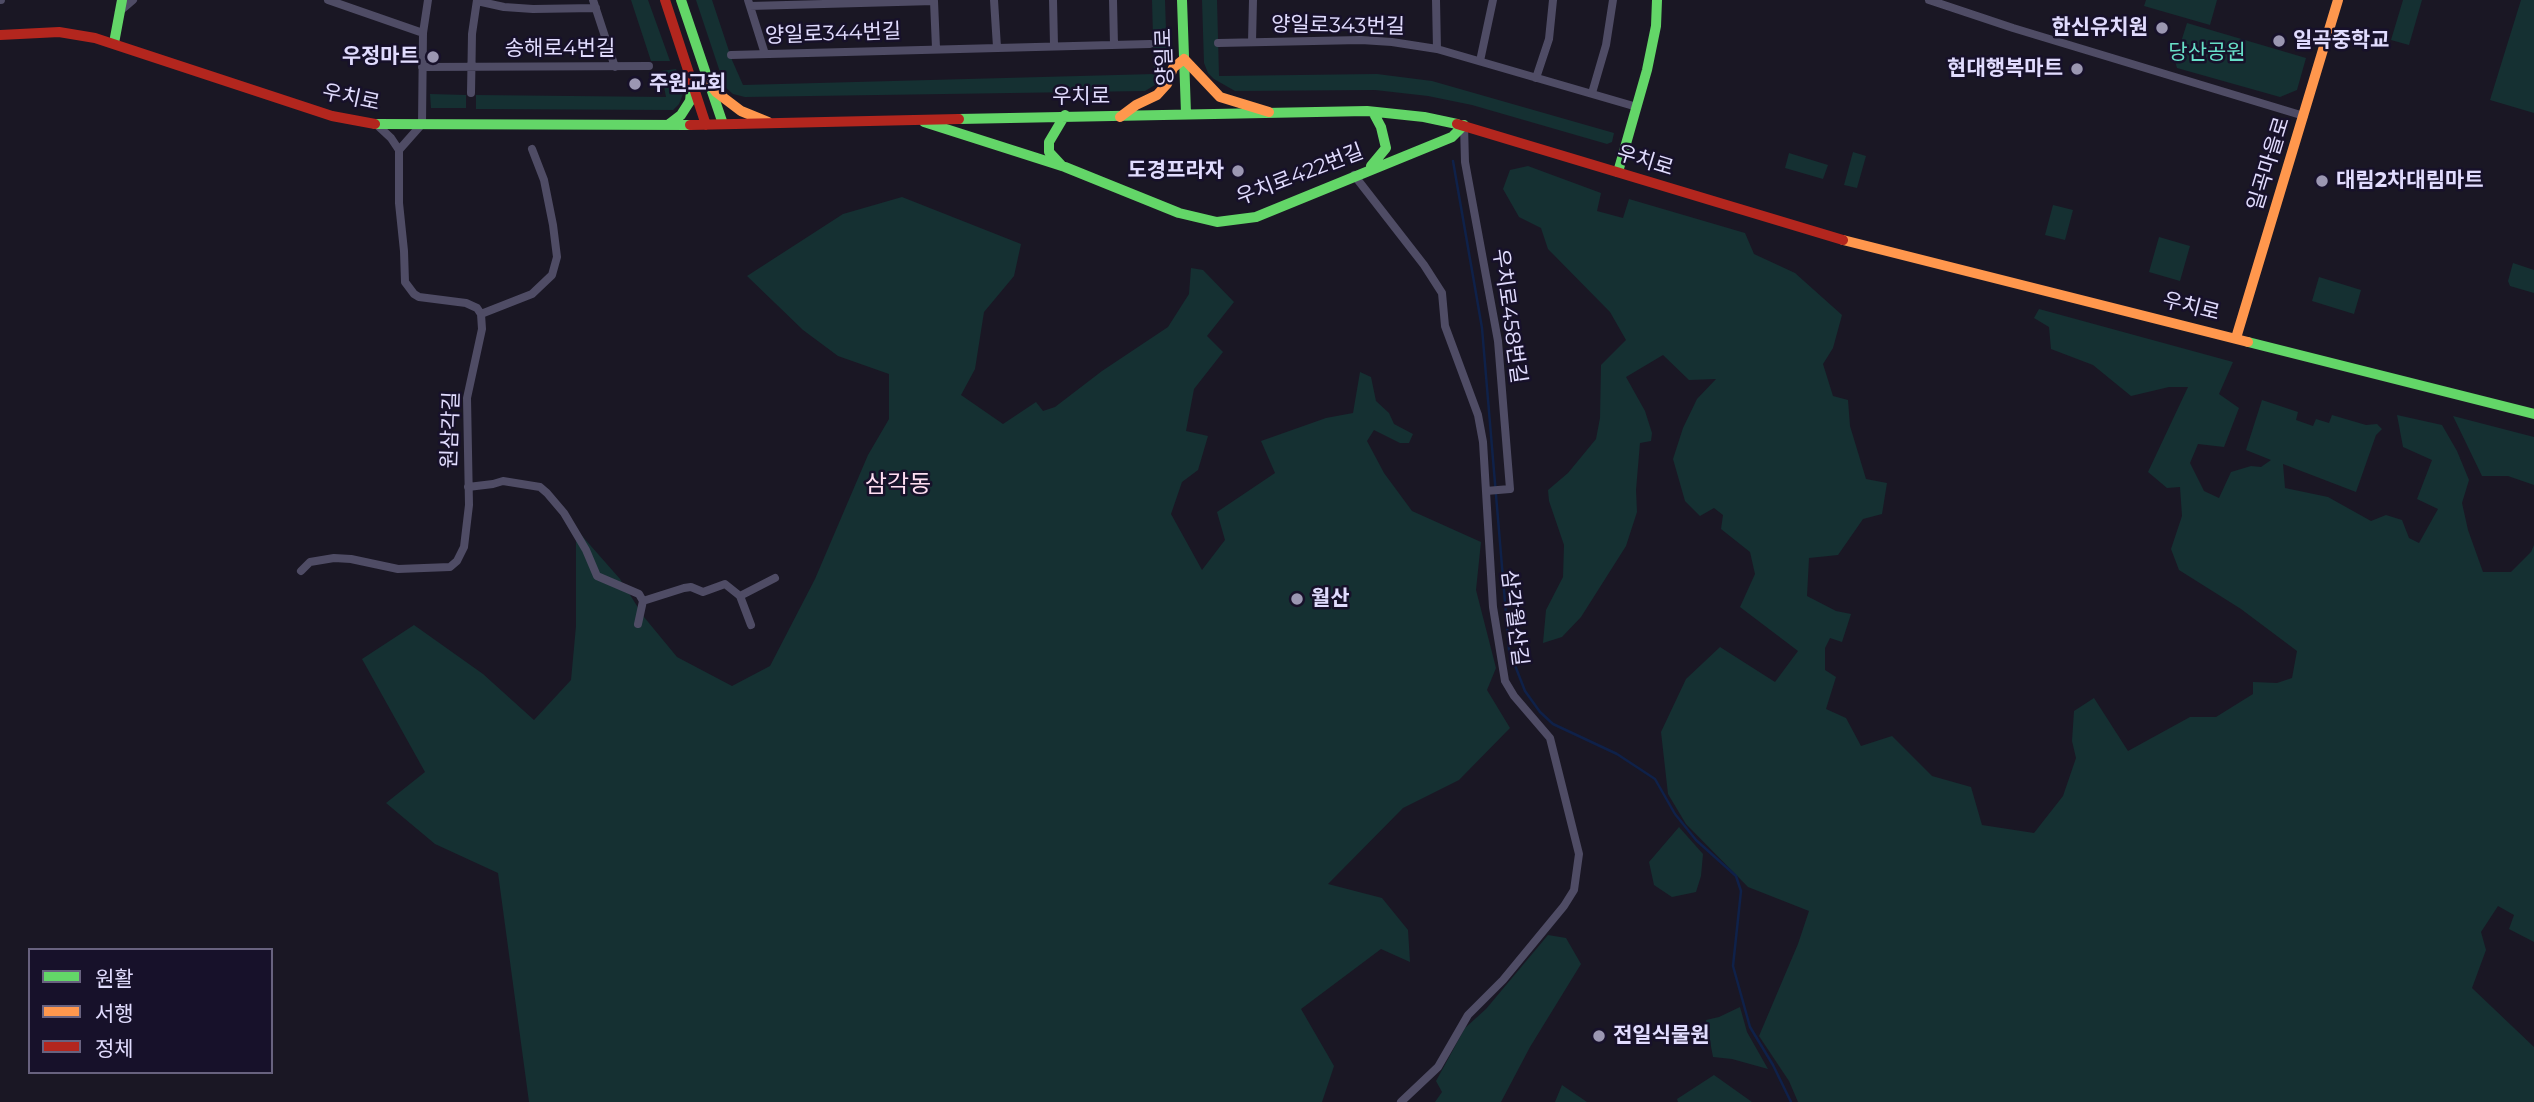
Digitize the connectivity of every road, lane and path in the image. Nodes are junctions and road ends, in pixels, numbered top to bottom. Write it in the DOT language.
graph roads {
  1 [pos="133,0"];
  2 [pos="328,0"];
  3 [pos="428,0"];
  4 [pos="665,0"];
  5 [pos="681,0"];
  6 [pos="994,0"];
  7 [pos="1053,0"];
  8 [pos="1113,0"];
  9 [pos="1182,0"];
  10 [pos="1253,0"];
  11 [pos="1436,0"];
  12 [pos="1493,0"];
  13 [pos="1553,0"];
  14 [pos="1613,0"];
  15 [pos="1657,0"];
  16 [pos="1929,0"];
  17 [pos="2338,0"];
  18 [pos="477,1"];
  19 [pos="874,1"];
  20 [pos="121,3"];
  21 [pos="749,3"];
  22 [pos="595,4"];
  23 [pos="423,33"];
  24 [pos="0,35"];
  25 [pos="1252,42"];
  26 [pos="114,43"];
  27 [pos="1218,43"];
  28 [pos="1114,44"];
  29 [pos="1150,44"];
  30 [pos="1054,46"];
  31 [pos="997,47"];
  32 [pos="936,48"];
  33 [pos="1437,49"];
  34 [pos="765,54"];
  35 [pos="731,55"];
  36 [pos="1184,59"];
  37 [pos="1480,61"];
  38 [pos="471,66"];
  39 [pos="649,66"];
  40 [pos="422,67"];
  41 [pos="615,67"];
  42 [pos="1536,78"];
  43 [pos="692,82"];
  44 [pos="709,83"];
  45 [pos="471,93"];
  46 [pos="1592,93"];
  47 [pos="1637,107"];
  48 [pos="1269,112"];
  49 [pos="1373,112"];
  50 [pos="1186,113"];
  51 [pos="1065,115"];
  52 [pos="2304,116"];
  53 [pos="1120,117"];
  54 [pos="917,119"];
  55 [pos="768,122"];
  56 [pos="376,124"];
  57 [pos="422,124"];
  58 [pos="723,124"];
  59 [pos="668,125"];
  60 [pos="706,125"];
  61 [pos="1464,125"];
  62 [pos="532,149"];
  63 [pos="399,150"];
  64 [pos="1065,167"];
  65 [pos="1618,172"];
  66 [pos="1359,173"];
  67 [pos="481,314"];
  68 [pos="2236,338"];
  69 [pos="2534,414"];
  70 [pos="468,486"];
  71 [pos="1486,491"];
  72 [pos="301,571"];
  73 [pos="775,578"];
  74 [pos="740,596"];
  75 [pos="643,601"];
  76 [pos="638,624"];
  77 [pos="751,625"];
  78 [pos="1401,1102"];
  1 -- 20 [label="street"];
  2 -- 23 [label="street"];
  3 -- 23 [label="street"];
  4 -- 43 [label="main road"];
  5 -- 44 [label="main road"];
  6 -- 31 [label="street"];
  7 -- 30 [label="street"];
  8 -- 28 [label="street"];
  9 -- 36 [label="main road, 양일로"];
  10 -- 25 [label="street"];
  11 -- 33 [label="street"];
  12 -- 37 [label="street"];
  13 -- 42 [label="street"];
  14 -- 46 [label="street"];
  15 -- 47 [label="main road"];
  16 -- 52 [label="street"];
  17 -- 52 [label="main road, 일곡마을로"];
  18 -- 22 [label="street, 송해로4번길"];
  18 -- 38 [label="street, 송해로4번길"];
  19 -- 21 [label="street, 양일로344번길"];
  19 -- 32 [label="street, 양일로344번길"];
  20 -- 26 [label="main road"];
  21 -- 34 [label="street"];
  22 -- 41 [label="street"];
  23 -- 40 [label="street"];
  24 -- 26 [label="main road, 우치로"];
  25 -- 27 [label="street, 양일로343번길"];
  25 -- 33 [label="street, 양일로343번길"];
  26 -- 56 [label="main road, 우치로"];
  28 -- 29 [label="street, 양일로344번길"];
  28 -- 30 [label="street, 양일로344번길"];
  30 -- 31 [label="street, 양일로344번길"];
  31 -- 32 [label="street, 양일로344번길"];
  32 -- 34 [label="street, 양일로344번길"];
  33 -- 37 [label="street, 양일로343번길"];
  34 -- 35 [label="street, 양일로344번길"];
  36 -- 48 [label="main road"];
  36 -- 50 [label="main road, 양일로"];
  36 -- 53 [label="main road"];
  37 -- 42 [label="street, 양일로343번길"];
  38 -- 40 [label="street, 송해로4번길"];
  38 -- 41 [label="street, 송해로4번길"];
  38 -- 45 [label="street, 송해로4번길"];
  39 -- 41 [label="street, 송해로4번길"];
  40 -- 57 [label="street"];
  42 -- 46 [label="street, 양일로343번길"];
  43 -- 59 [label="main road"];
  43 -- 60 [label="main road"];
  44 -- 55 [label="main road"];
  44 -- 58 [label="main road"];
  46 -- 47 [label="street, 양일로343번길"];
  47 -- 65 [label="main road"];
  48 -- 49 [label="main road, 우치로"];
  48 -- 50 [label="main road, 우치로"];
  49 -- 61 [label="main road, 우치로"];
  49 -- 66 [label="main road"];
  50 -- 53 [label="main road, 우치로"];
  51 -- 53 [label="main road, 우치로"];
  51 -- 54 [label="main road, 우치로"];
  51 -- 64 [label="main road"];
  52 -- 68 [label="main road, 일곡마을로"];
  54 -- 55 [label="main road, 우치로"];
  54 -- 64 [label="main road, 우치로422번길"];
  55 -- 58 [label="main road, 우치로"];
  56 -- 57 [label="main road, 우치로"];
  56 -- 63 [label="street"];
  57 -- 59 [label="main road, 우치로"];
  57 -- 63 [label="street"];
  58 -- 60 [label="main road, 우치로"];
  59 -- 60 [label="main road, 우치로"];
  61 -- 65 [label="main road, 우치로"];
  61 -- 66 [label="main road, 우치로422번길"];
  61 -- 71 [label="street, 우치로458번길"];
  62 -- 67 [label="street"];
  63 -- 67 [label="street"];
  64 -- 66 [label="main road, 우치로422번길"];
  65 -- 68 [label="main road, 우치로"];
  66 -- 71 [label="street, 삼각월산길"];
  67 -- 70 [label="street, 원삼각길"];
  68 -- 69 [label="main road, 우치로"];
  70 -- 72 [label="street, 원삼각길"];
  70 -- 75 [label="street"];
  71 -- 78 [label="street, 삼각월산길"];
  73 -- 74 [label="street"];
  74 -- 75 [label="street"];
  74 -- 77 [label="street"];
  75 -- 76 [label="street"];
}
